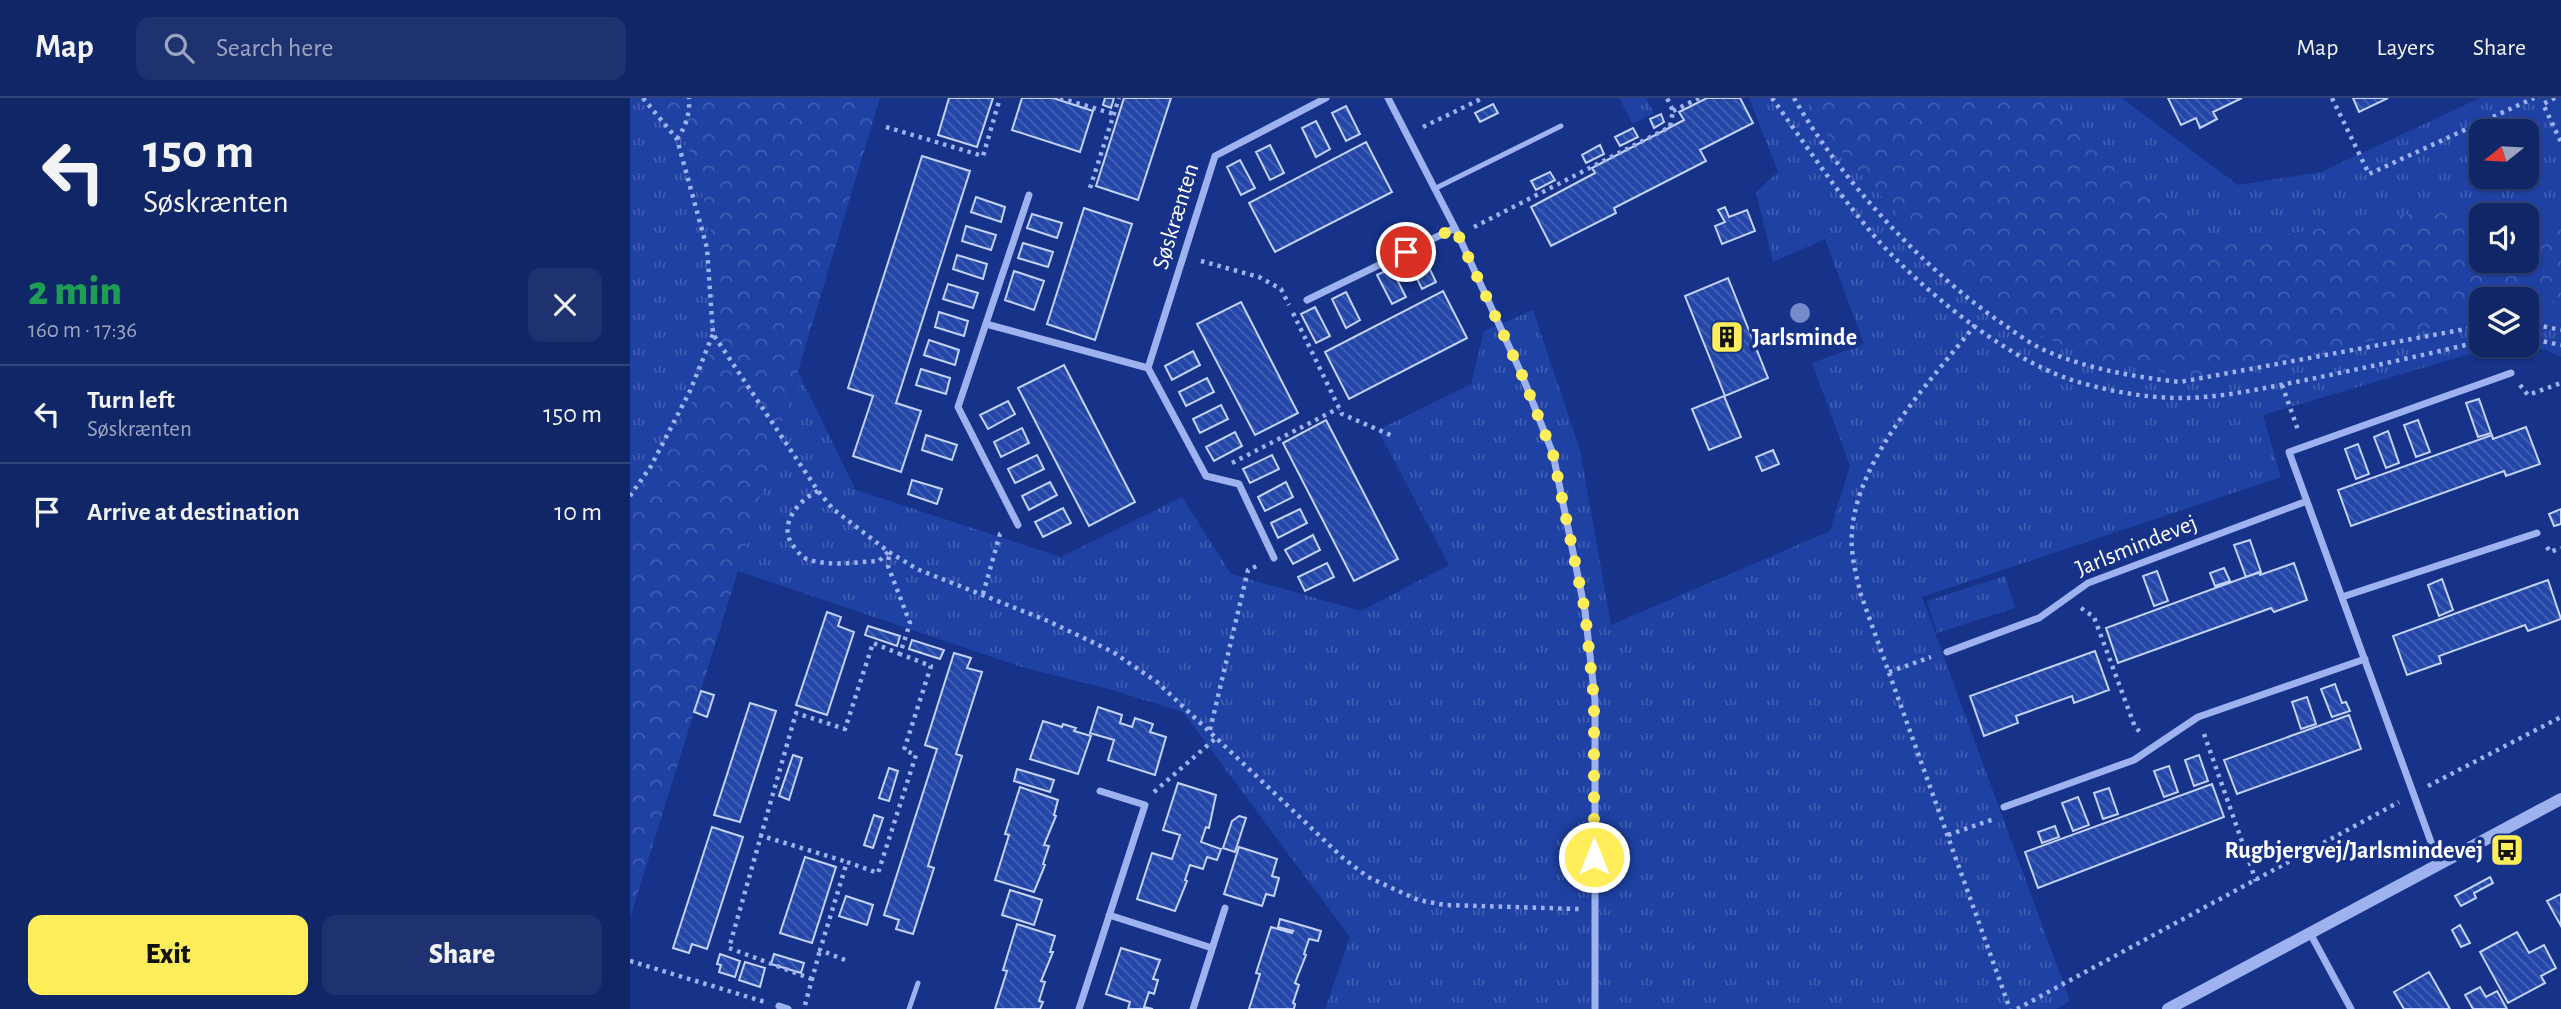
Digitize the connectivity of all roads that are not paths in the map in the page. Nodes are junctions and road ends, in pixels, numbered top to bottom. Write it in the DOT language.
graph roads {
  1 [pos="1326,98"];
  2 [pos="1388,98"];
  3 [pos="1561,126"];
  4 [pos="1434,189"];
  5 [pos="1029,195"];
  6 [pos="1455,228"];
  7 [pos="1307,300"];
  8 [pos="986,324"];
  9 [pos="1148,368"];
  10 [pos="2511,373"];
  11 [pos="2307,501"];
  12 [pos="1018,525"];
  13 [pos="2538,533"];
  14 [pos="1274,558"];
  15 [pos="2342,597"];
  16 [pos="1947,652"];
  17 [pos="2365,659"];
  18 [pos="1100,791"];
  19 [pos="2561,799"];
  20 [pos="2004,807"];
  21 [pos="2439,864"];
  22 [pos="1225,908"];
  23 [pos="1109,915"];
  24 [pos="2310,933"];
  25 [pos="1212,948"];
  26 [pos="918,983"];
  27 [pos="779,1006"];
  28 [pos="788,1009"];
  29 [pos="909,1009"];
  30 [pos="1079,1009"];
  31 [pos="1192,1009"];
  32 [pos="1595,1009"];
  33 [pos="2168,1009"];
  34 [pos="2351,1009"];
  1 -- 9 [label="street, Søskrænten"];
  2 -- 4 [label="street"];
  3 -- 4 [label="lane"];
  4 -- 6 [label="street"];
  5 -- 8 [label="street"];
  6 -- 7 [label="street"];
  6 -- 32 [label="street"];
  8 -- 9 [label="street"];
  8 -- 12 [label="street"];
  9 -- 14 [label="street"];
  10 -- 11 [label="street"];
  11 -- 15 [label="street"];
  11 -- 16 [label="street, Jarlsmindevej"];
  13 -- 15 [label="street"];
  15 -- 17 [label="street"];
  17 -- 20 [label="street"];
  17 -- 21 [label="street"];
  18 -- 23 [label="street"];
  19 -- 21 [label="street"];
  21 -- 24 [label="street"];
  22 -- 25 [label="street"];
  23 -- 25 [label="street"];
  23 -- 30 [label="street"];
  24 -- 33 [label="street"];
  24 -- 34 [label="street"];
  25 -- 31 [label="street"];
  26 -- 29 [label="lane"];
  27 -- 28 [label="street"];
}
